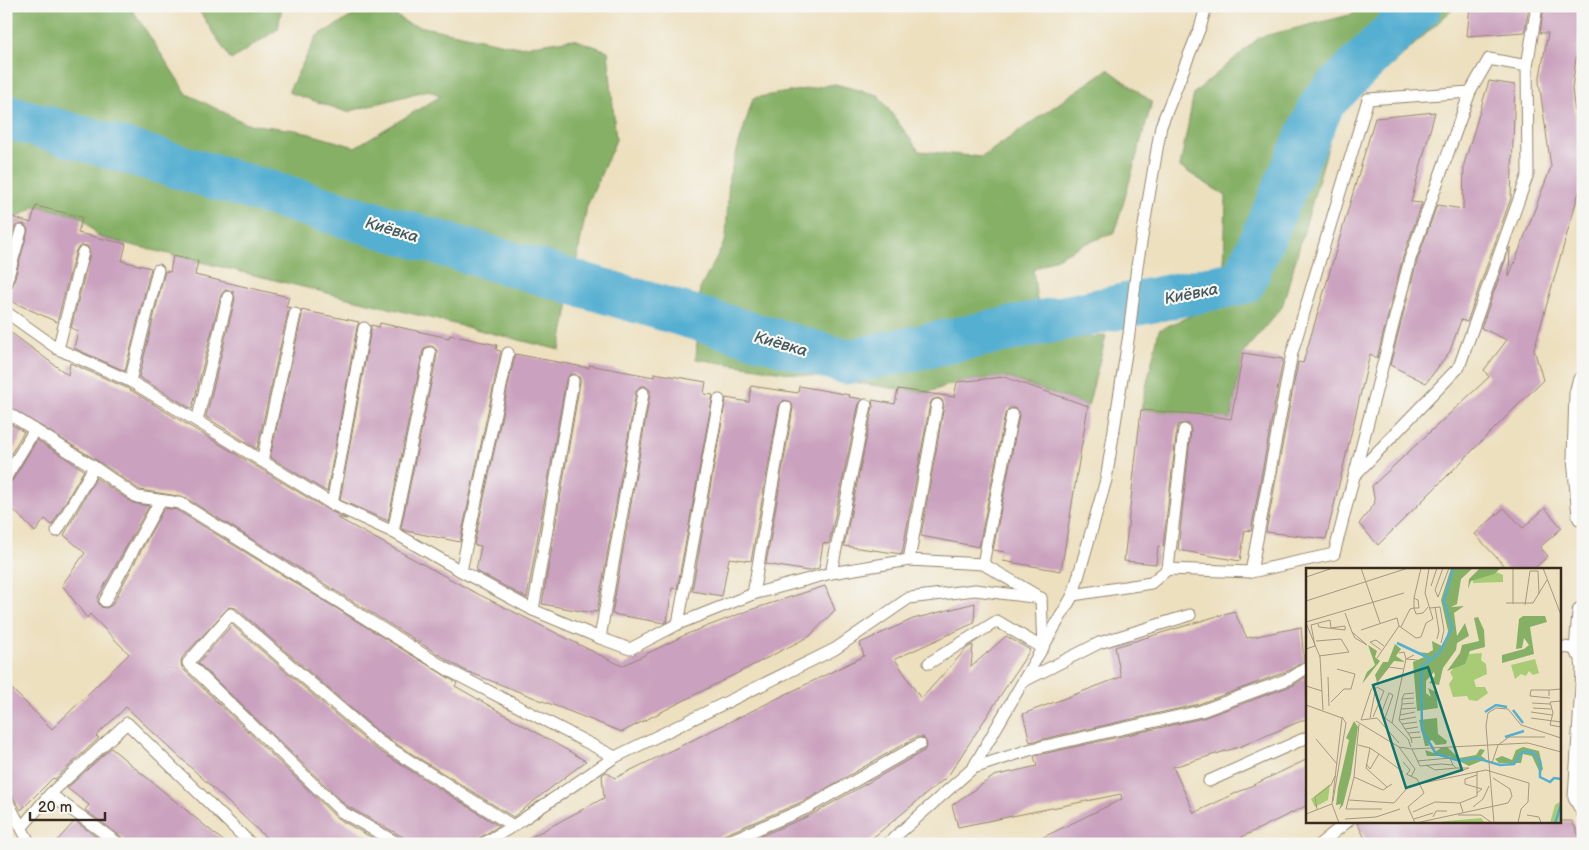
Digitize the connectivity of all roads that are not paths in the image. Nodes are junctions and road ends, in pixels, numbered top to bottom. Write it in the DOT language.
graph roads {
  1 [pos="1206,6"];
  2 [pos="1537,6"];
  3 [pos="1527,66"];
  4 [pos="1470,92"];
  5 [pos="21,231"];
  6 [pos="83,252"];
  7 [pos="158,270"];
  8 [pos="6,283"];
  9 [pos="228,297"];
  10 [pos="6,312"];
  11 [pos="295,314"];
  12 [pos="364,328"];
  13 [pos="58,349"];
  14 [pos="430,353"];
  15 [pos="508,353"];
  16 [pos="573,380"];
  17 [pos="130,381"];
  18 [pos="1583,382"];
  19 [pos="643,393"];
  20 [pos="719,400"];
  21 [pos="866,405"];
  22 [pos="937,405"];
  23 [pos="786,407"];
  24 [pos="6,412"];
  25 [pos="1012,415"];
  26 [pos="197,421"];
  27 [pos="1184,430"];
  28 [pos="34,431"];
  29 [pos="262,462"];
  30 [pos="94,467"];
  31 [pos="1356,474"];
  32 [pos="6,477"];
  33 [pos="160,501"];
  34 [pos="332,504"];
  35 [pos="1583,516"];
  36 [pos="57,531"];
  37 [pos="393,532"];
  38 [pos="909,560"];
  39 [pos="983,564"];
  40 [pos="1168,569"];
  41 [pos="461,571"];
  42 [pos="1251,572"];
  43 [pos="831,573"];
  44 [pos="753,594"];
  45 [pos="1073,595"];
  46 [pos="1042,598"];
  47 [pos="106,601"];
  48 [pos="533,610"];
  49 [pos="1583,612"];
  50 [pos="1190,615"];
  51 [pos="678,624"];
  52 [pos="600,638"];
  53 [pos="1043,648"];
  54 [pos="1574,649"];
  55 [pos="929,663"];
  56 [pos="1306,668"];
  57 [pos="1024,681"];
  58 [pos="1306,738"];
  59 [pos="920,744"];
  60 [pos="615,757"];
  61 [pos="973,768"];
  62 [pos="1209,781"];
  63 [pos="50,794"];
  64 [pos="6,799"];
  65 [pos="1583,814"];
  66 [pos="1347,822"];
  67 [pos="513,826"];
  68 [pos="22,827"];
  69 [pos="30,844"];
  70 [pos="119,844"];
  71 [pos="251,844"];
  72 [pos="399,844"];
  73 [pos="483,844"];
  74 [pos="722,844"];
  75 [pos="886,844"];
  76 [pos="1320,844"];
  1 -- 45 [label="lane"];
  2 -- 3 [label="lane"];
  3 -- 4 [label="lane"];
  3 -- 31 [label="lane"];
  4 -- 31 [label="lane"];
  4 -- 42 [label="lane"];
  5 -- 8 [label="lane"];
  6 -- 13 [label="lane"];
  7 -- 17 [label="lane"];
  9 -- 26 [label="lane"];
  10 -- 13 [label="lane"];
  11 -- 29 [label="lane"];
  12 -- 34 [label="lane"];
  13 -- 17 [label="lane"];
  14 -- 37 [label="lane"];
  15 -- 41 [label="lane"];
  16 -- 48 [label="lane"];
  17 -- 26 [label="lane"];
  18 -- 35 [label="street"];
  19 -- 52 [label="lane"];
  20 -- 51 [label="lane"];
  21 -- 43 [label="lane"];
  22 -- 38 [label="lane"];
  23 -- 44 [label="lane"];
  24 -- 28 [label="lane"];
  25 -- 39 [label="lane"];
  26 -- 29 [label="lane"];
  27 -- 40 [label="lane"];
  28 -- 30 [label="lane"];
  28 -- 32 [label="lane"];
  29 -- 34 [label="lane"];
  30 -- 33 [label="lane"];
  30 -- 36 [label="lane"];
  31 -- 42 [label="lane"];
  33 -- 47 [label="lane"];
  33 -- 60 [label="lane"];
  34 -- 37 [label="lane"];
  37 -- 41 [label="lane"];
  38 -- 39 [label="lane"];
  38 -- 43 [label="lane"];
  39 -- 46 [label="lane"];
  40 -- 42 [label="lane"];
  40 -- 45 [label="lane"];
  41 -- 48 [label="lane"];
  43 -- 44 [label="lane"];
  44 -- 51 [label="lane"];
  45 -- 53 [label="lane"];
  46 -- 53 [label="lane"];
  46 -- 60 [label="lane"];
  48 -- 52 [label="lane"];
  49 -- 54 [label="street"];
  50 -- 57 [label="lane"];
  51 -- 52 [label="lane"];
  53 -- 55 [label="lane"];
  53 -- 57 [label="lane"];
  54 -- 65 [label="lane"];
  56 -- 61 [label="lane"];
  57 -- 61 [label="lane"];
  58 -- 62 [label="lane"];
  59 -- 74 [label="lane"];
  60 -- 67 [label="lane"];
  61 -- 75 [label="lane"];
  63 -- 68 [label="lane"];
  63 -- 70 [label="lane"];
  63 -- 71 [label="lane"];
  64 -- 68 [label="lane"];
  66 -- 76 [label="lane"];
  67 -- 72 [label="lane"];
  67 -- 73 [label="lane"];
  68 -- 69 [label="lane"];
}
